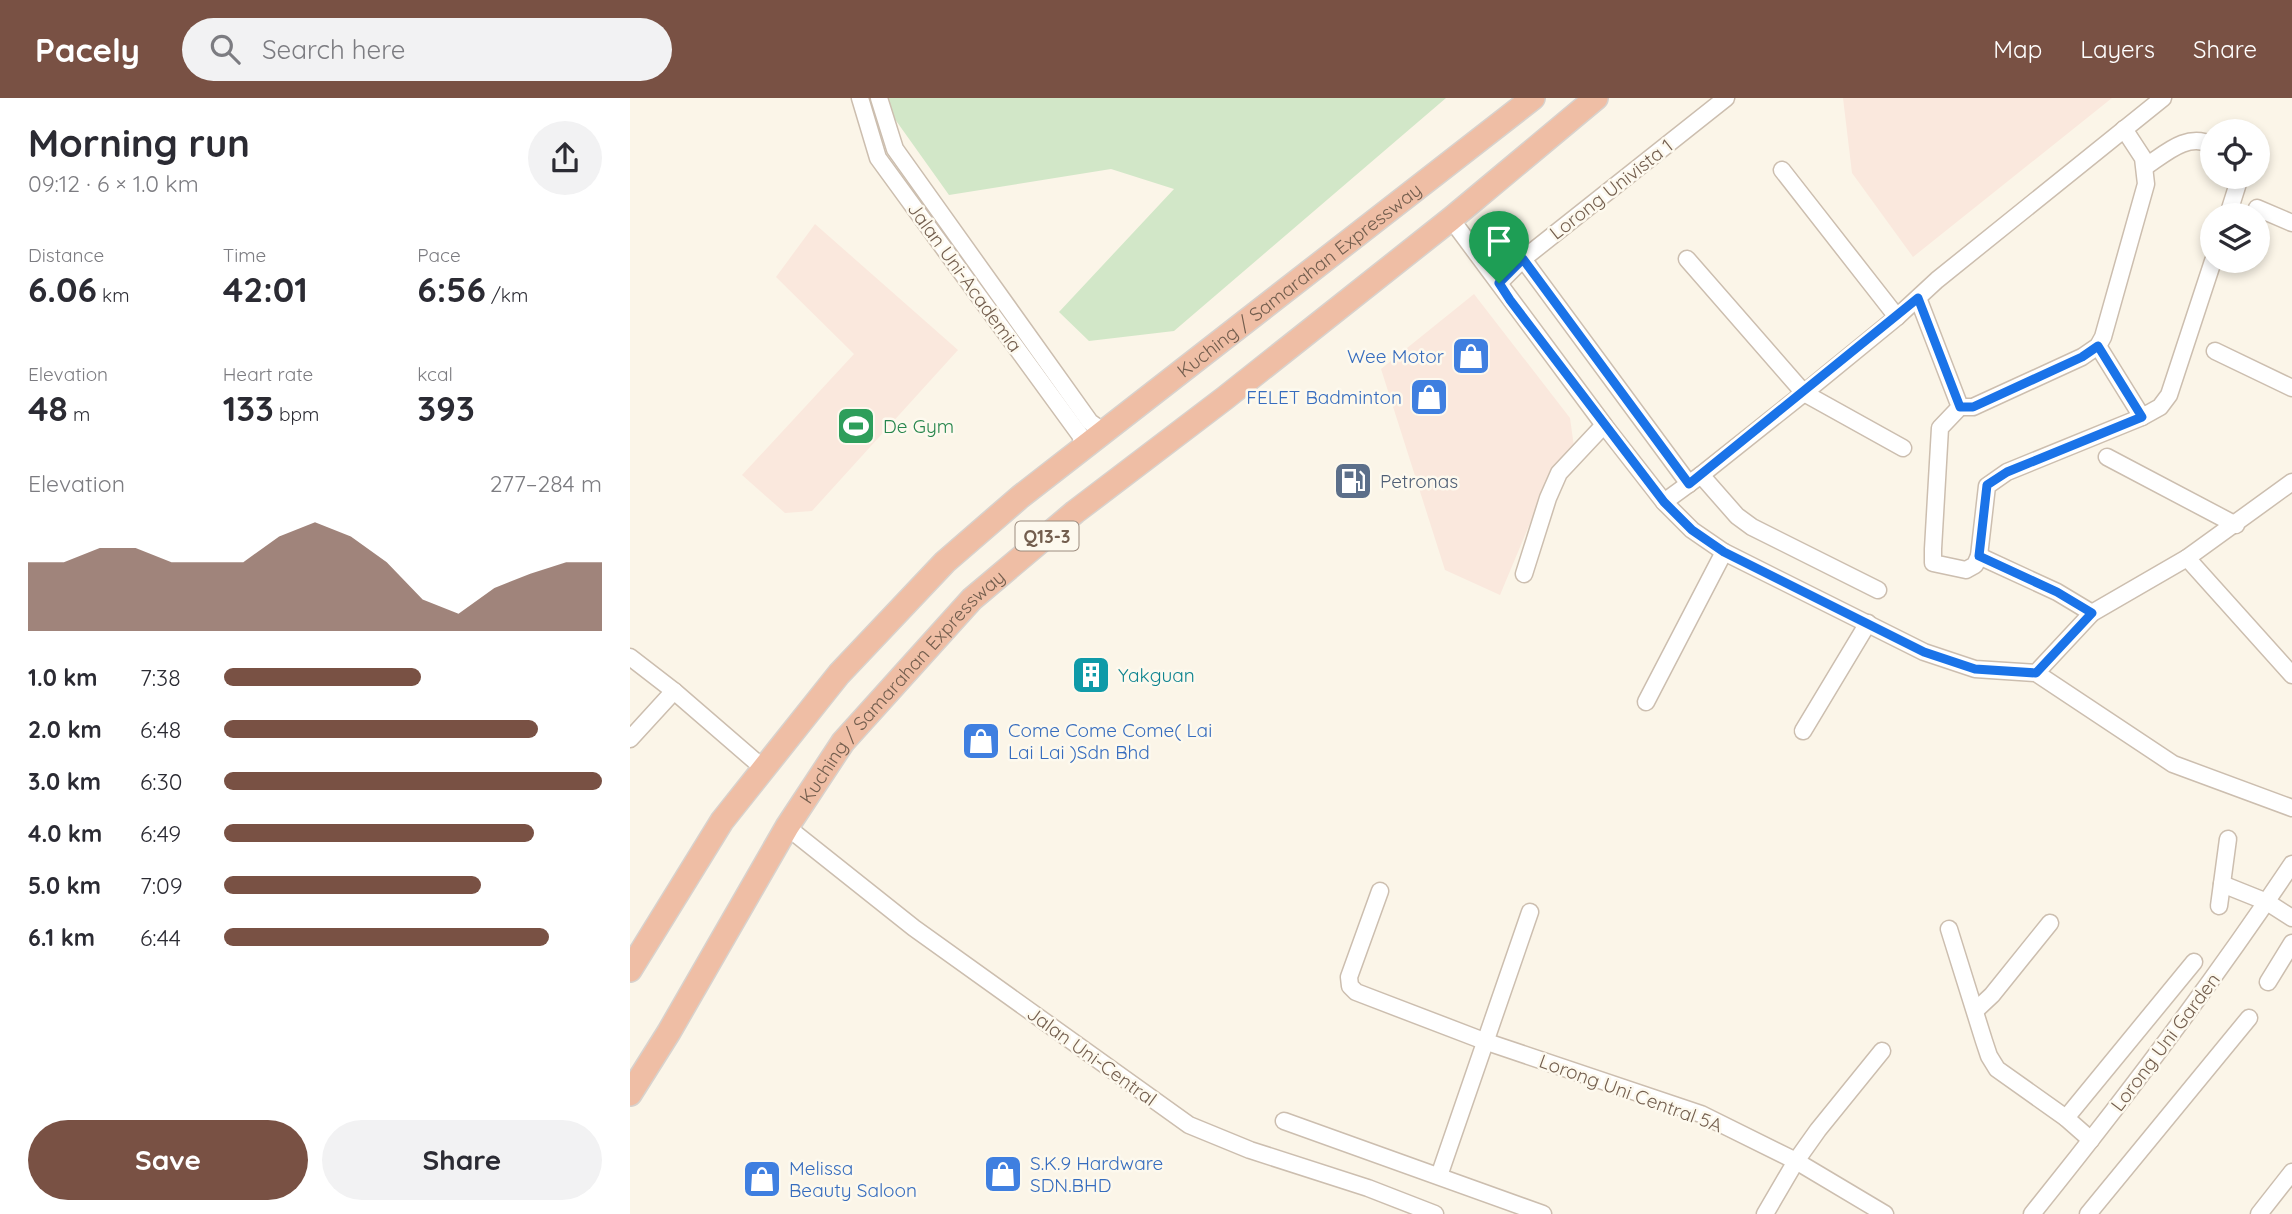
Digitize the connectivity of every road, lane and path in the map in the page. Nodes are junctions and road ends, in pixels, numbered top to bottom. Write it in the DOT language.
graph roads {
  1 [pos="860,98"];
  2 [pos="879,98"];
  3 [pos="1533,98"];
  4 [pos="1596,98"];
  5 [pos="1726,98"];
  6 [pos="2163,98"];
  7 [pos="2124,129"];
  8 [pos="2200,140"];
  9 [pos="2145,167"];
  10 [pos="1782,170"];
  11 [pos="2270,214"];
  12 [pos="1451,219"];
  13 [pos="2292,223"];
  14 [pos="1523,259"];
  15 [pos="1687,259"];
  16 [pos="2209,273"];
  17 [pos="1499,283"];
  18 [pos="1918,298"];
  19 [pos="1898,317"];
  20 [pos="2098,346"];
  21 [pos="2215,351"];
  22 [pos="2292,388"];
  23 [pos="1804,393"];
  24 [pos="1960,407"];
  25 [pos="2142,417"];
  26 [pos="1604,425"];
  27 [pos="1104,432"];
  28 [pos="1084,448"];
  29 [pos="1903,448"];
  30 [pos="2107,457"];
  31 [pos="1695,480"];
  32 [pos="2292,482"];
  33 [pos="1664,502"];
  34 [pos="2236,525"];
  35 [pos="1724,552"];
  36 [pos="1979,556"];
  37 [pos="2187,558"];
  38 [pos="1524,574"];
  39 [pos="1878,590"];
  40 [pos="2092,613"];
  41 [pos="1868,623"];
  42 [pos="630,657"];
  43 [pos="2036,673"];
  44 [pos="2292,675"];
  45 [pos="674,691"];
  46 [pos="1646,702"];
  47 [pos="1803,731"];
  48 [pos="630,739"];
  49 [pos="763,768"];
  50 [pos="2292,808"];
  51 [pos="787,827"];
  52 [pos="2228,839"];
  53 [pos="2292,864"];
  54 [pos="2222,884"];
  55 [pos="1380,891"];
  56 [pos="2267,902"];
  57 [pos="2218,906"];
  58 [pos="1530,912"];
  59 [pos="2292,918"];
  60 [pos="2050,923"];
  61 [pos="1949,929"];
  62 [pos="2292,943"];
  63 [pos="2194,962"];
  64 [pos="630,970"];
  65 [pos="2268,982"];
  66 [pos="1976,1010"];
  67 [pos="2249,1018"];
  68 [pos="1484,1041"];
  69 [pos="1882,1051"];
  70 [pos="630,1094"];
  71 [pos="2066,1118"];
  72 [pos="1284,1121"];
  73 [pos="2091,1140"];
  74 [pos="1796,1161"];
  75 [pos="2292,1172"];
  76 [pos="1440,1176"];
  77 [pos="1435,1214"];
  78 [pos="1543,1214"];
  79 [pos="1765,1214"];
  80 [pos="1885,1214"];
  81 [pos="2032,1214"];
  82 [pos="2088,1214"];
  83 [pos="2259,1214"];
  1 -- 28 [label="street, Jalan Uni-Academia"];
  2 -- 27 [label="street, Jalan Uni-Academia"];
  3 -- 27 [label="highway, Kuching / Samarahan Expressway / Q13-3"];
  4 -- 12 [label="highway, Kuching / Samarahan Expressway / Q13-3"];
  5 -- 14 [label="street, Lorong Univista 1"];
  6 -- 7 [label="street"];
  7 -- 9 [label="street"];
  7 -- 18 [label="street"];
  8 -- 9 [label="street"];
  9 -- 20 [label="street"];
  10 -- 19 [label="street"];
  11 -- 13 [label="street"];
  12 -- 17 [label="street"];
  12 -- 51 [label="highway, Kuching / Samarahan Expressway / Q13-3"];
  14 -- 17 [label="street, Lorong Univista 1"];
  14 -- 31 [label="street"];
  15 -- 23 [label="street"];
  16 -- 25 [label="street"];
  17 -- 26 [label="street"];
  18 -- 19 [label="street"];
  18 -- 24 [label="street"];
  19 -- 23 [label="street"];
  20 -- 24 [label="street"];
  20 -- 25 [label="street"];
  21 -- 22 [label="street"];
  23 -- 29 [label="street"];
  23 -- 31 [label="street"];
  24 -- 36 [label="street"];
  25 -- 36 [label="street"];
  26 -- 33 [label="street"];
  26 -- 38 [label="street"];
  27 -- 28 [label="highway, Kuching / Samarahan Expressway / Q13-3"];
  28 -- 49 [label="highway, Kuching / Samarahan Expressway / Q13-3"];
  30 -- 34 [label="street"];
  31 -- 33 [label="street"];
  31 -- 39 [label="street"];
  32 -- 34 [label="street"];
  33 -- 35 [label="street"];
  34 -- 37 [label="street"];
  35 -- 41 [label="street"];
  35 -- 46 [label="street"];
  36 -- 40 [label="street"];
  37 -- 40 [label="street"];
  37 -- 44 [label="street"];
  40 -- 43 [label="street"];
  41 -- 43 [label="street"];
  41 -- 47 [label="street"];
  42 -- 45 [label="street"];
  43 -- 50 [label="street"];
  45 -- 48 [label="street"];
  45 -- 49 [label="street"];
  49 -- 64 [label="highway, Kuching / Samarahan Expressway / Q13-3"];
  51 -- 70 [label="highway, Kuching / Samarahan Expressway / Q13-3"];
  51 -- 77 [label="street, Jalan Uni-Central"];
  52 -- 54 [label="street"];
  53 -- 56 [label="street, Lorong Uni Garden"];
  54 -- 56 [label="street"];
  54 -- 57 [label="street"];
  55 -- 68 [label="street, Lorong Uni Central 5A"];
  56 -- 59 [label="street"];
  56 -- 73 [label="street, Lorong Uni Garden"];
  58 -- 68 [label="street"];
  60 -- 66 [label="street"];
  61 -- 66 [label="street"];
  62 -- 65 [label="street"];
  63 -- 71 [label="street"];
  66 -- 71 [label="street"];
  67 -- 82 [label="street"];
  68 -- 74 [label="street, Lorong Uni Central 5A"];
  68 -- 76 [label="street"];
  69 -- 74 [label="street"];
  71 -- 73 [label="street"];
  72 -- 76 [label="street"];
  73 -- 81 [label="street, Lorong Uni Garden"];
  74 -- 79 [label="street"];
  74 -- 80 [label="street, Lorong Uni Central 5A"];
  75 -- 83 [label="street"];
  76 -- 78 [label="street"];
}
